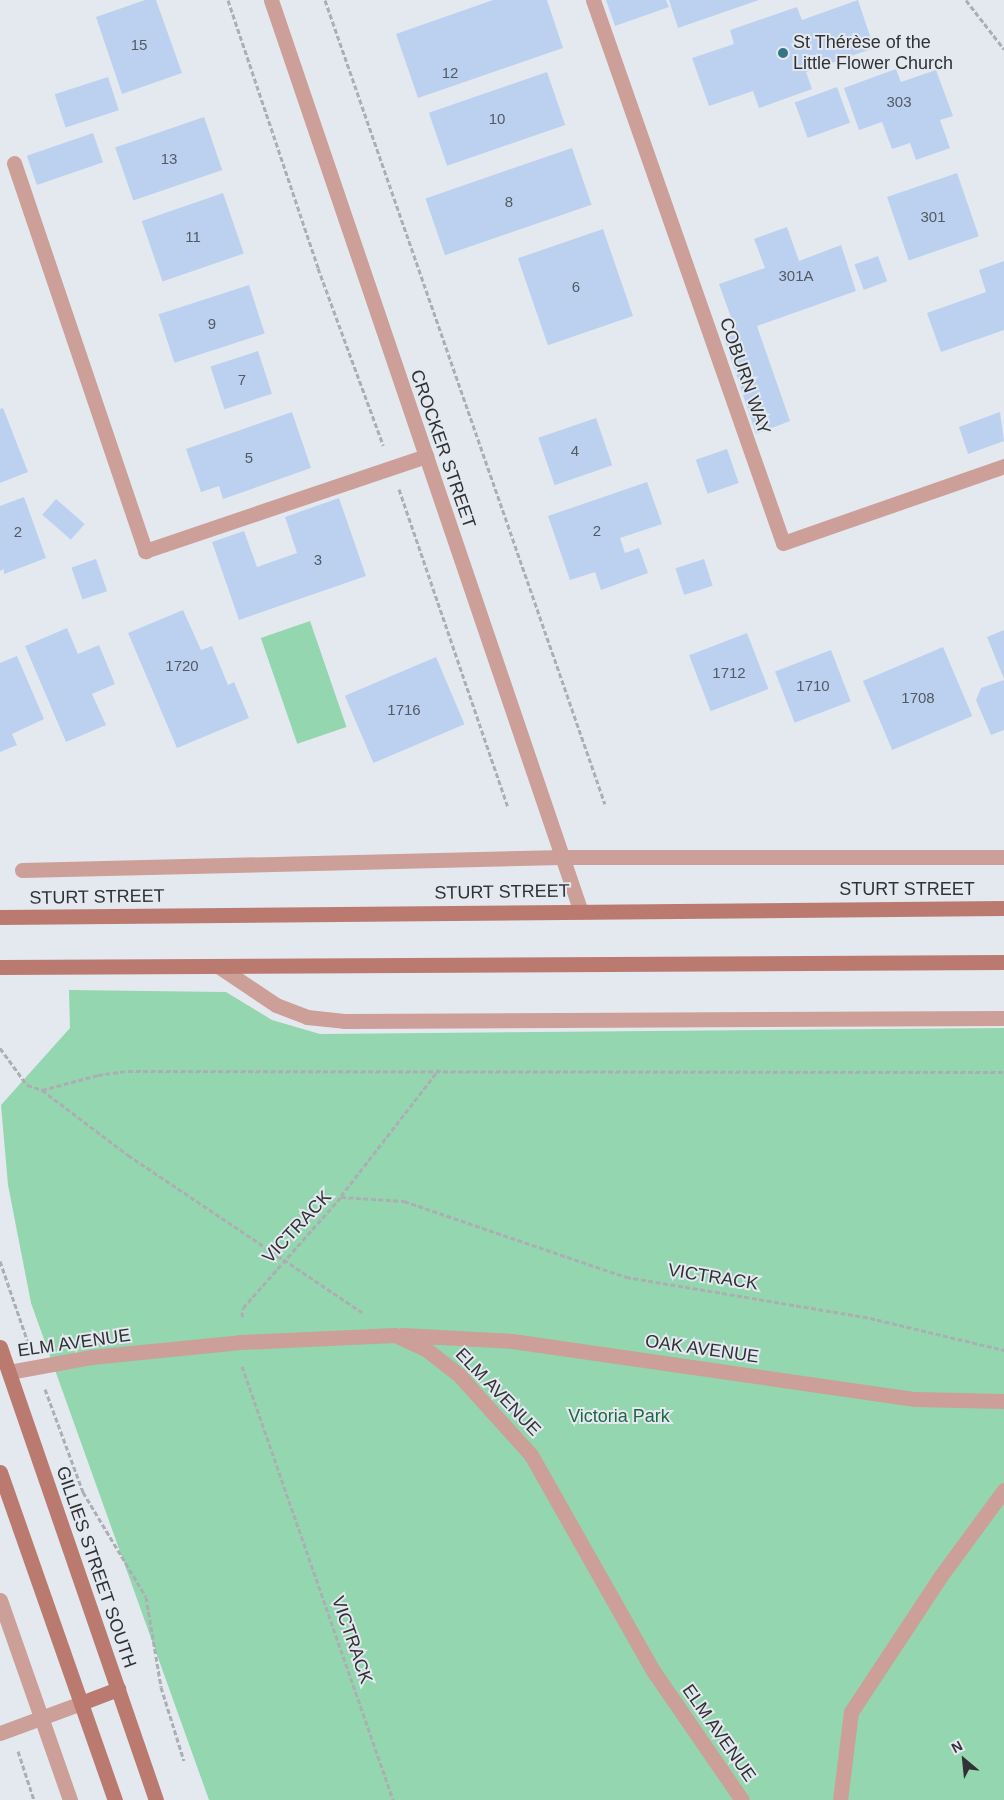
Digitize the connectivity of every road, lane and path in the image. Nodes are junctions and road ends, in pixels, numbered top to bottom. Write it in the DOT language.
graph roads {
  1 [pos="228,0"];
  2 [pos="271,0"];
  3 [pos="325,0"];
  4 [pos="593,0"];
  5 [pos="966,0"];
  6 [pos="1004,49"];
  7 [pos="14,163"];
  8 [pos="426,456"];
  9 [pos="1004,466"];
  10 [pos="391,467"];
  11 [pos="605,804"];
  12 [pos="508,807"];
  13 [pos="562,857"];
  14 [pos="1004,857"];
  15 [pos="22,870"];
  16 [pos="1004,908"];
  17 [pos="580,909"];
  18 [pos="0,917"];
  19 [pos="1004,962"];
  20 [pos="218,966"];
  21 [pos="0,967"];
  22 [pos="1004,1018"];
  23 [pos="0,1048"];
  24 [pos="440,1069"];
  25 [pos="1004,1072"];
  26 [pos="42,1090"];
  27 [pos="341,1197"];
  28 [pos="284,1259"];
  29 [pos="0,1261"];
  30 [pos="364,1313"];
  31 [pos="395,1335"];
  32 [pos="240,1342"];
  33 [pos="0,1347"];
  34 [pos="1004,1350"];
  35 [pos="37,1367"];
  36 [pos="9,1372"];
  37 [pos="1004,1401"];
  38 [pos="0,1472"];
  39 [pos="1004,1490"];
  40 [pos="0,1600"];
  41 [pos="118,1689"];
  42 [pos="80,1703"];
  43 [pos="41,1718"];
  44 [pos="5,1731"];
  45 [pos="184,1761"];
  46 [pos="34,1800"];
  47 [pos="70,1800"];
  48 [pos="115,1800"];
  49 [pos="156,1800"];
  50 [pos="393,1800"];
  51 [pos="742,1800"];
  52 [pos="840,1800"];
  1 -- 10 [label="path"];
  2 -- 8 [label="street, CROCKER STREET"];
  3 -- 11 [label="path"];
  4 -- 9 [label="street, COBURN WAY"];
  5 -- 6 [label="path"];
  7 -- 10 [label="street"];
  8 -- 10 [label="street"];
  8 -- 13 [label="street, CROCKER STREET"];
  10 -- 12 [label="path"];
  13 -- 14 [label="street, STURT STREET"];
  13 -- 15 [label="street, STURT STREET"];
  13 -- 17 [label="street, CROCKER STREET"];
  16 -- 17 [label="main road, STURT STREET"];
  17 -- 18 [label="main road, STURT STREET"];
  19 -- 20 [label="main road"];
  20 -- 21 [label="main road"];
  20 -- 22 [label="street"];
  23 -- 26 [label="path"];
  24 -- 25 [label="path"];
  24 -- 26 [label="path"];
  24 -- 27 [label="path"];
  26 -- 28 [label="path"];
  27 -- 28 [label="path, VICTRACK"];
  27 -- 34 [label="path, VICTRACK"];
  28 -- 30 [label="path"];
  28 -- 32 [label="path, VICTRACK"];
  29 -- 35 [label="path"];
  31 -- 32 [label="street, ELM AVENUE"];
  31 -- 37 [label="street, OAK AVENUE"];
  31 -- 51 [label="street, ELM AVENUE"];
  32 -- 35 [label="street, ELM AVENUE"];
  32 -- 50 [label="path, VICTRACK"];
  33 -- 36 [label="main road, GILLIES STREET SOUTH"];
  35 -- 36 [label="street, ELM AVENUE"];
  35 -- 45 [label="path"];
  36 -- 41 [label="main road, GILLIES STREET SOUTH"];
  38 -- 42 [label="main road"];
  39 -- 52 [label="street"];
  40 -- 43 [label="street"];
  41 -- 42 [label="main road"];
  41 -- 49 [label="main road, GILLIES STREET SOUTH"];
  42 -- 43 [label="street"];
  42 -- 48 [label="main road"];
  43 -- 44 [label="street"];
  43 -- 47 [label="street"];
  44 -- 46 [label="path"];
}
